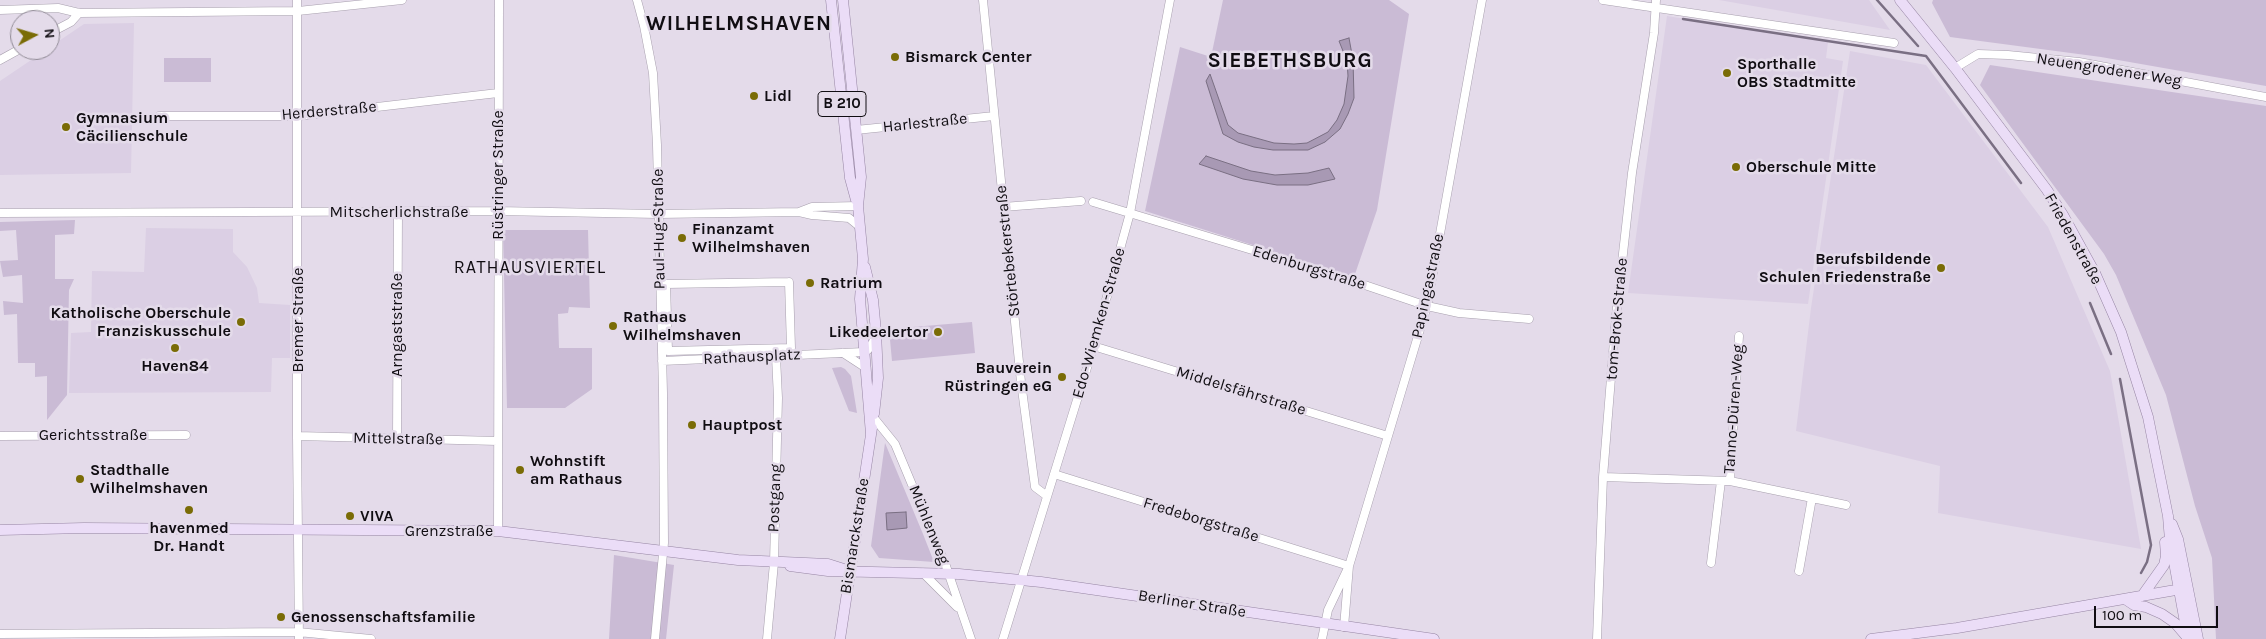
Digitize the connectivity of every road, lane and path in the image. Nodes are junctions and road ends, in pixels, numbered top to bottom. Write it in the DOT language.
graph roads {
  1 [pos="297,0"];
  2 [pos="402,0"];
  3 [pos="499,0"];
  4 [pos="637,0"];
  5 [pos="832,0"];
  6 [pos="843,0"];
  7 [pos="983,0"];
  8 [pos="1170,0"];
  9 [pos="1482,0"];
  10 [pos="1603,0"];
  11 [pos="1900,0"];
  12 [pos="365,2"];
  13 [pos="354,3"];
  14 [pos="1656,4"];
  15 [pos="0,10"];
  16 [pos="298,11"];
  17 [pos="80,13"];
  18 [pos="60,28"];
  19 [pos="1894,43"];
  20 [pos="1955,68"];
  21 [pos="498,93"];
  22 [pos="2266,97"];
  23 [pos="159,116"];
  24 [pos="299,116"];
  25 [pos="994,116"];
  26 [pos="856,130"];
  27 [pos="1081,201"];
  28 [pos="1093,202"];
  29 [pos="858,206"];
  30 [pos="1004,207"];
  31 [pos="497,211"];
  32 [pos="298,212"];
  33 [pos="398,212"];
  34 [pos="799,212"];
  35 [pos="0,213"];
  36 [pos="1130,213"];
  37 [pos="658,214"];
  38 [pos="860,227"];
  39 [pos="863,259"];
  40 [pos="789,282"];
  41 [pos="1427,306"];
  42 [pos="1529,319"];
  43 [pos="1739,336"];
  44 [pos="876,337"];
  45 [pos="1094,346"];
  46 [pos="864,352"];
  47 [pos="843,353"];
  48 [pos="776,356"];
  49 [pos="662,361"];
  50 [pos="866,368"];
  51 [pos="877,369"];
  52 [pos="874,418"];
  53 [pos="871,434"];
  54 [pos="186,435"];
  55 [pos="0,436"];
  56 [pos="297,436"];
  57 [pos="1388,436"];
  58 [pos="397,438"];
  59 [pos="498,441"];
  60 [pos="1054,474"];
  61 [pos="1604,477"];
  62 [pos="1720,481"];
  63 [pos="1730,482"];
  64 [pos="1047,496"];
  65 [pos="1812,498"];
  66 [pos="1846,505"];
  67 [pos="2168,516"];
  68 [pos="298,529"];
  69 [pos="0,530"];
  70 [pos="498,531"];
  71 [pos="663,551"];
  72 [pos="775,563"];
  73 [pos="1711,563"];
  74 [pos="1349,566"];
  75 [pos="850,570"];
  76 [pos="1799,571"];
  77 [pos="923,573"];
  78 [pos="949,573"];
  79 [pos="1021,579"];
  80 [pos="2183,588"];
  81 [pos="2142,596"];
  82 [pos="2125,599"];
  83 [pos="960,611"];
  84 [pos="1325,624"];
  85 [pos="1344,627"];
  86 [pos="0,634"];
  87 [pos="206,636"];
  88 [pos="299,636"];
  89 [pos="371,639"];
  90 [pos="655,639"];
  91 [pos="768,639"];
  92 [pos="840,639"];
  93 [pos="971,639"];
  94 [pos="1003,639"];
  95 [pos="1322,639"];
  96 [pos="1434,639"];
  97 [pos="1597,639"];
  98 [pos="1871,639"];
  99 [pos="2191,639"];
  1 -- 16 [label="street, Bremer Straße"];
  2 -- 12 [label="street"];
  3 -- 21 [label="street, Rüstringer Straße"];
  4 -- 37 [label="street, Paul-Hug-Straße"];
  5 -- 29 [label="main road, Bismarckstraße / B 210"];
  6 -- 26 [label="main road, Bismarckstraße / B 210"];
  7 -- 25 [label="street, Störtebekerstraße"];
  8 -- 36 [label="street, Edo-Wiemken-Straße"];
  9 -- 41 [label="street, Papingastraße"];
  10 -- 14 [label="street"];
  11 -- 20 [label="main road, Friedenstraße"];
  12 -- 13 [label="street"];
  13 -- 16 [label="street"];
  14 -- 19 [label="street"];
  14 -- 61 [label="street, tom-Brok-Straße"];
  15 -- 17 [label="street"];
  16 -- 17 [label="street"];
  16 -- 24 [label="street, Bremer Straße"];
  17 -- 18 [label="street"];
  20 -- 22 [label="street, Neuengrodener Weg"];
  20 -- 67 [label="main road, Friedenstraße"];
  21 -- 24 [label="street, Herderstraße"];
  21 -- 31 [label="street, Rüstringer Straße"];
  23 -- 24 [label="street, Herderstraße"];
  24 -- 32 [label="street, Bremer Straße"];
  25 -- 26 [label="street, Harlestraße"];
  25 -- 30 [label="street, Störtebekerstraße"];
  26 -- 29 [label="main road, Bismarckstraße / B 210"];
  27 -- 30 [label="street"];
  28 -- 36 [label="street, Edenburgstraße"];
  29 -- 34 [label="street, Mitscherlichstraße"];
  29 -- 38 [label="main road, Bismarckstraße / B 210"];
  30 -- 64 [label="street, Störtebekerstraße"];
  31 -- 33 [label="street, Mitscherlichstraße"];
  31 -- 37 [label="street, Mitscherlichstraße"];
  31 -- 59 [label="street, Rüstringer Straße"];
  32 -- 33 [label="street, Mitscherlichstraße"];
  32 -- 35 [label="street, Mitscherlichstraße"];
  32 -- 56 [label="street, Bremer Straße"];
  33 -- 58 [label="street, Arngaststraße"];
  34 -- 37 [label="street, Mitscherlichstraße"];
  34 -- 38 [label="street, Mitscherlichstraße"];
  36 -- 41 [label="street, Edenburgstraße"];
  36 -- 45 [label="street, Edo-Wiemken-Straße"];
  37 -- 49 [label="street, Paul-Hug-Straße"];
  38 -- 39 [label="main road, Bismarckstraße / B 210"];
  39 -- 44 [label="main road, Bismarckstraße / B 210"];
  39 -- 46 [label="main road, Bismarckstraße / B 210"];
  40 -- 40 [label="street, Rathausplatz"];
  41 -- 42 [label="street, Edenburgstraße"];
  41 -- 57 [label="street, Papingastraße"];
  43 -- 63 [label="street, Tanno-Düren-Weg"];
  44 -- 46 [label="street"];
  44 -- 51 [label="main road, Bismarckstraße / B 210"];
  45 -- 57 [label="street, Middelsfährstraße"];
  45 -- 60 [label="street, Edo-Wiemken-Straße"];
  46 -- 47 [label="street, Rathausplatz"];
  46 -- 50 [label="main road, Bismarckstraße / B 210"];
  46 -- 51 [label="street"];
  47 -- 48 [label="street, Rathausplatz"];
  47 -- 50 [label="street"];
  48 -- 49 [label="street, Rathausplatz"];
  48 -- 72 [label="street, Postgang"];
  49 -- 71 [label="street, Paul-Hug-Straße"];
  50 -- 53 [label="main road, Bismarckstraße / B 210"];
  51 -- 52 [label="main road, Bismarckstraße / B 210"];
  52 -- 53 [label="main road, Bismarckstraße / B 210"];
  52 -- 78 [label="street, Mühlenweg"];
  53 -- 75 [label="main road, Bismarckstraße / B 210"];
  54 -- 55 [label="street, Gerichtsstraße"];
  56 -- 58 [label="street, Mittelstraße"];
  56 -- 68 [label="street, Bremer Straße"];
  57 -- 74 [label="street, Papingastraße"];
  58 -- 59 [label="street, Mittelstraße"];
  59 -- 70 [label="street, Rüstringer Straße"];
  60 -- 64 [label="street, Edo-Wiemken-Straße"];
  60 -- 74 [label="street, Fredeborgstraße"];
  61 -- 62 [label="street"];
  61 -- 97 [label="street, tom-Brok-Straße"];
  62 -- 63 [label="street"];
  62 -- 73 [label="street"];
  63 -- 65 [label="street"];
  64 -- 79 [label="street, Edo-Wiemken-Straße"];
  65 -- 66 [label="street"];
  65 -- 76 [label="street"];
  67 -- 80 [label="main road, Friedenstraße"];
  67 -- 81 [label="main road"];
  68 -- 69 [label="main road, Grenzstraße"];
  68 -- 70 [label="main road, Grenzstraße"];
  68 -- 88 [label="street, Bremer Straße"];
  70 -- 71 [label="main road, Grenzstraße"];
  71 -- 72 [label="main road, Grenzstraße"];
  71 -- 90 [label="street, Paul-Hug-Straße"];
  72 -- 75 [label="main road, Grenzstraße"];
  72 -- 91 [label="street, Postgang"];
  74 -- 84 [label="street, Papingastraße"];
  74 -- 85 [label="street, Papingastraße"];
  75 -- 77 [label="main road, Grenzstraße"];
  75 -- 92 [label="main road, Bismarckstraße / B 210"];
  77 -- 78 [label="main road, Berliner Straße"];
  77 -- 83 [label="street"];
  78 -- 79 [label="main road, Berliner Straße"];
  78 -- 83 [label="street, Mühlenweg"];
  79 -- 84 [label="main road, Berliner Straße"];
  79 -- 94 [label="street, Edo-Wiemken-Straße"];
  80 -- 81 [label="main road"];
  80 -- 99 [label="main road, Friedenstraße"];
  81 -- 82 [label="main road"];
  82 -- 98 [label="main road"];
  82 -- 99 [label="main road"];
  83 -- 93 [label="street, Mühlenweg"];
  84 -- 85 [label="main road, Berliner Straße"];
  84 -- 95 [label="street, Papingastraße"];
  85 -- 96 [label="main road, Berliner Straße"];
  86 -- 87 [label="street"];
  87 -- 88 [label="street"];
  88 -- 89 [label="street"];
}
